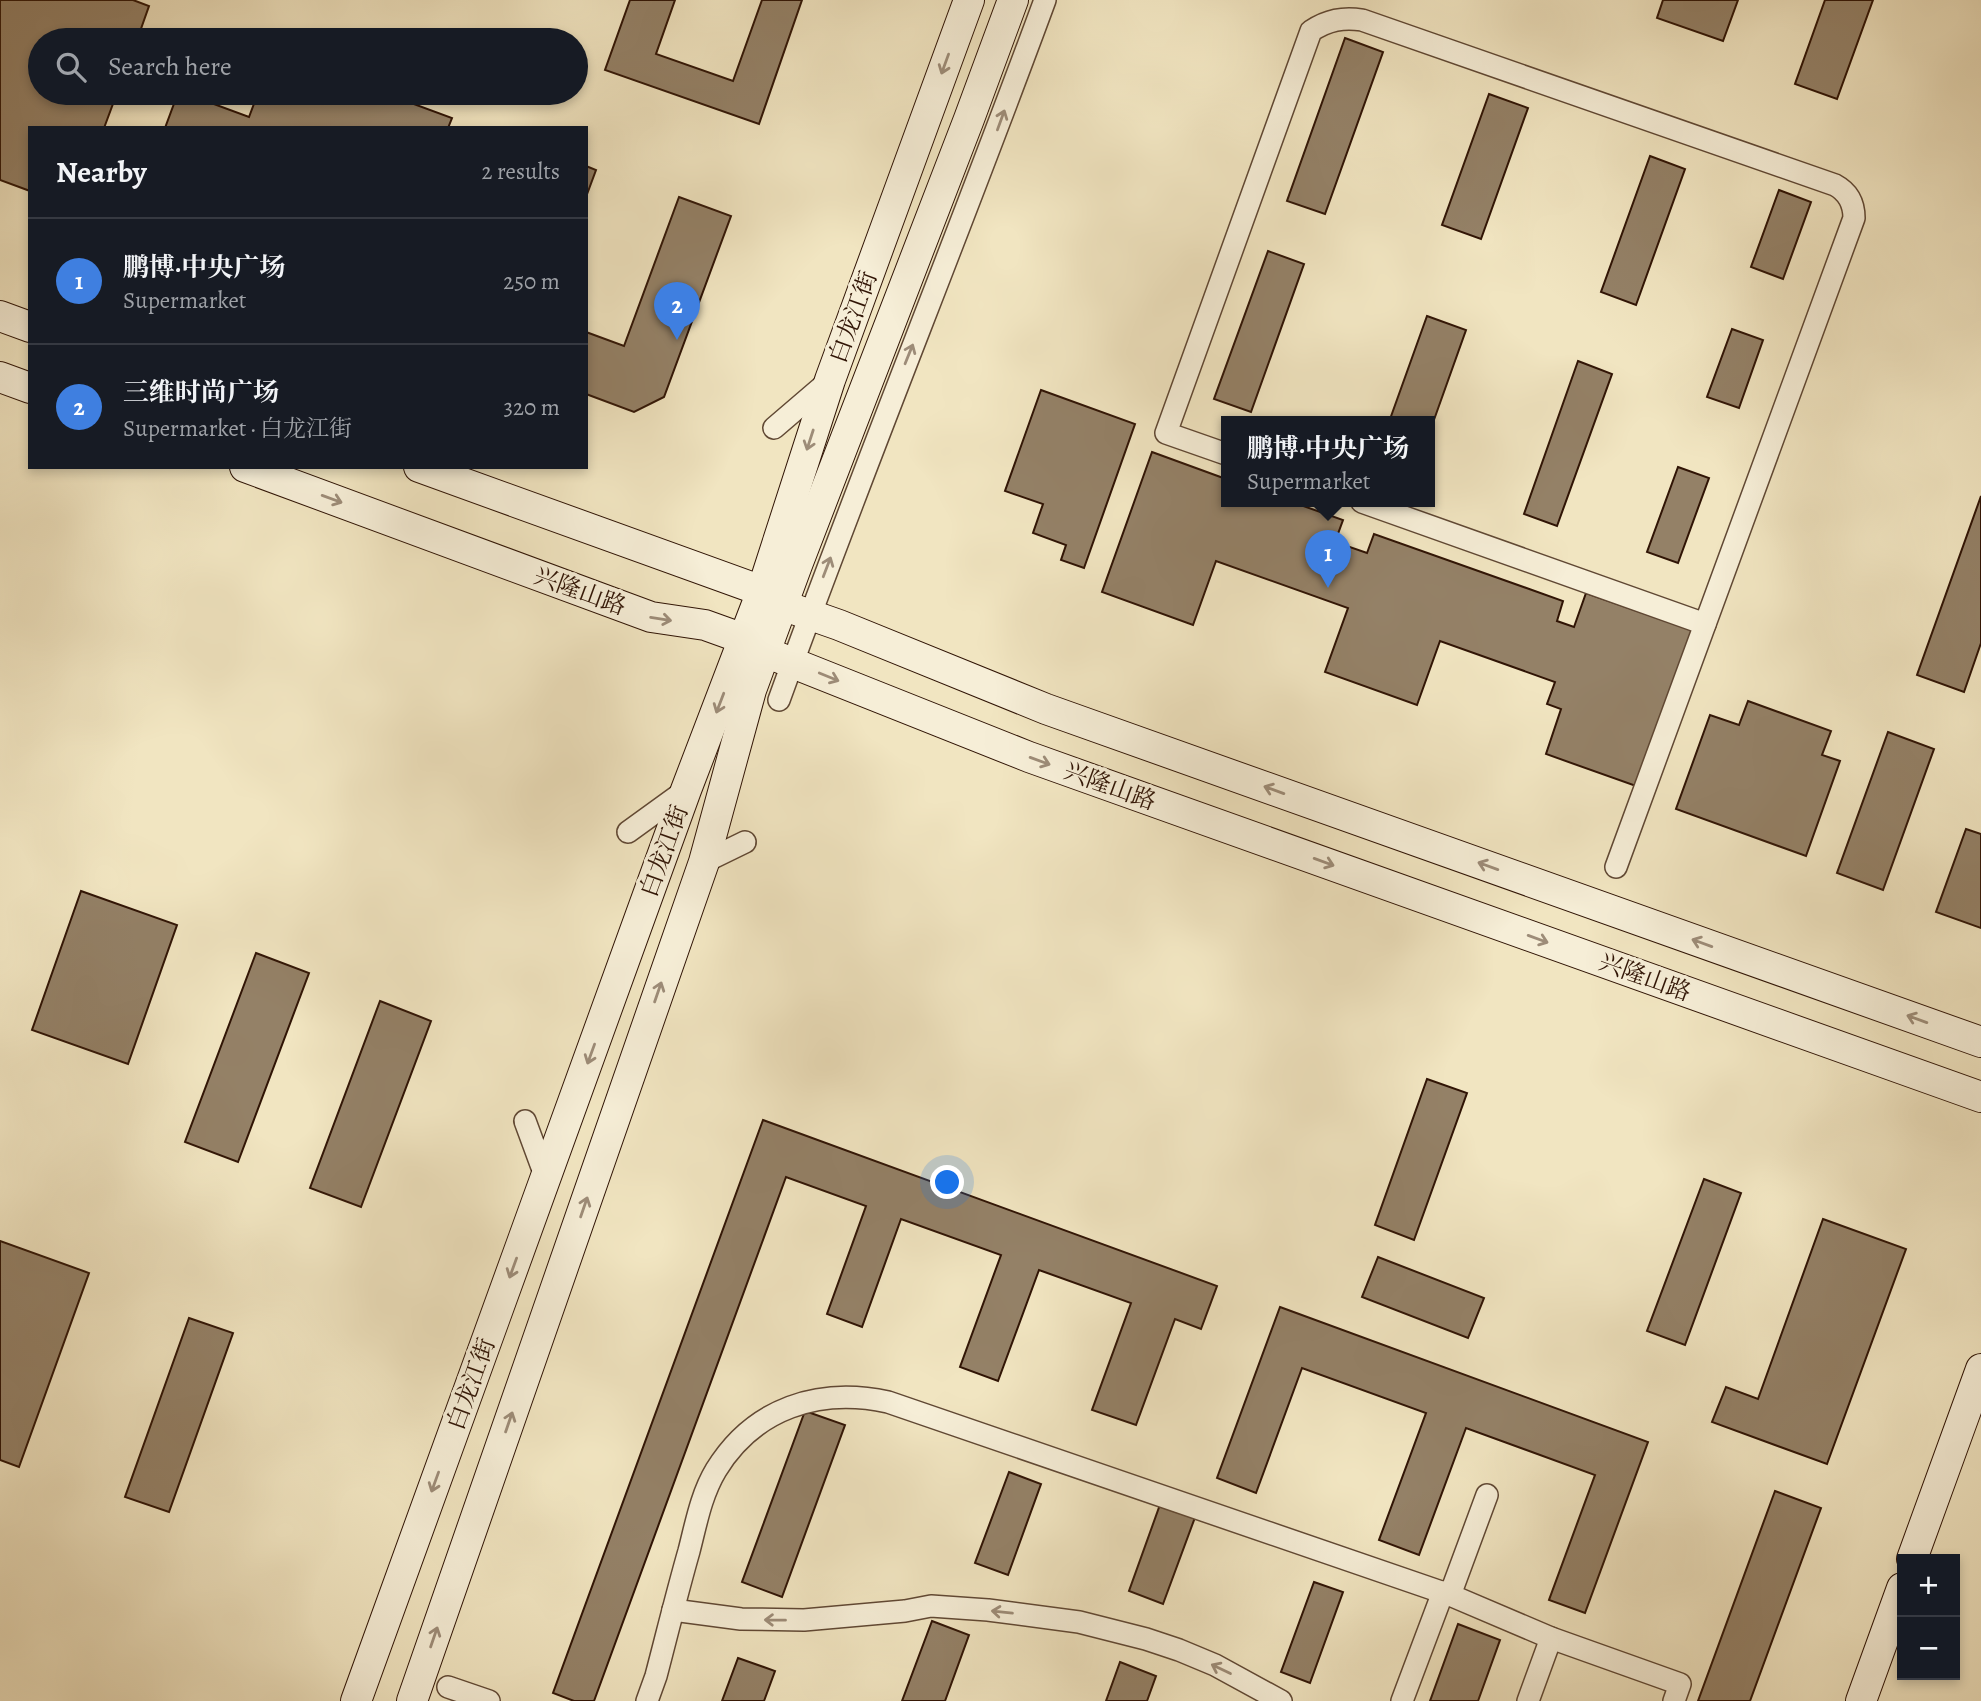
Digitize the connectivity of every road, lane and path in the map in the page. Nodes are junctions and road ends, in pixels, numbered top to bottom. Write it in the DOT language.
graph roads {
  1 [pos="969,0"];
  2 [pos="1013,0"];
  3 [pos="1045,0"];
  4 [pos="970,119"];
  5 [pos="980,175"];
  6 [pos="0,317"];
  7 [pos="28,326"];
  8 [pos="0,377"];
  9 [pos="830,380"];
  10 [pos="28,387"];
  11 [pos="895,392"];
  12 [pos="774,428"];
  13 [pos="846,439"];
  14 [pos="1221,452"];
  15 [pos="250,469"];
  16 [pos="424,469"];
  17 [pos="1376,507"];
  18 [pos="785,604"];
  19 [pos="1705,624"];
  20 [pos="767,651"];
  21 [pos="779,700"];
  22 [pos="686,790"];
  23 [pos="628,832"];
  24 [pos="745,842"];
  25 [pos="704,862"];
  26 [pos="1616,867"];
  27 [pos="1981,1042"];
  28 [pos="1981,1097"];
  29 [pos="525,1121"];
  30 [pos="546,1178"];
  31 [pos="1981,1369"];
  32 [pos="1487,1496"];
  33 [pos="1914,1554"];
  34 [pos="1447,1594"];
  35 [pos="1897,1601"];
  36 [pos="673,1610"];
  37 [pos="1551,1638"];
  38 [pos="447,1687"];
  39 [pos="356,1701"];
  40 [pos="412,1701"];
  41 [pos="489,1701"];
  42 [pos="647,1701"];
  43 [pos="1280,1701"];
  44 [pos="1402,1701"];
  45 [pos="1528,1701"];
  46 [pos="1674,1701"];
  47 [pos="1861,1701"];
  1 -- 9 [label="street, 白龙江街, one-way"];
  2 -- 4 [label="street, 白龙江街"];
  5 -- 3 [label="street, 白龙江街, one-way"];
  4 -- 5 [label="street"];
  4 -- 13 [label="street, 白龙江街"];
  11 -- 5 [label="street, 白龙江街, one-way"];
  6 -- 7 [label="street"];
  8 -- 10 [label="street"];
  9 -- 12 [label="street"];
  9 -- 18 [label="street, 白龙江街, one-way"];
  11 -- 13 [label="street"];
  18 -- 11 [label="street, 白龙江街, one-way"];
  13 -- 18 [label="street, 白龙江街"];
  14 -- 19 [label="street"];
  15 -- 20 [label="street, 兴隆山路, one-way"];
  16 -- 18 [label="street, 兴隆山路"];
  17 -- 19 [label="street"];
  18 -- 20 [label="street, 白龙江街"];
  18 -- 20 [label="street, 白龙江街"];
  27 -- 18 [label="street, 兴隆山路, one-way"];
  19 -- 26 [label="street"];
  20 -- 21 [label="street, 白龙江街"];
  20 -- 22 [label="street, 白龙江街, one-way"];
  20 -- 25 [label="street, 白龙江街"];
  20 -- 28 [label="street, 兴隆山路, one-way"];
  22 -- 23 [label="street"];
  22 -- 30 [label="street, 白龙江街, one-way"];
  24 -- 25 [label="street"];
  40 -- 25 [label="street, 白龙江街, one-way"];
  29 -- 30 [label="street"];
  30 -- 39 [label="street, 白龙江街, one-way"];
  31 -- 33 [label="street"];
  32 -- 34 [label="street"];
  34 -- 36 [label="street"];
  34 -- 37 [label="street"];
  34 -- 44 [label="street"];
  35 -- 47 [label="street"];
  36 -- 42 [label="street"];
  43 -- 36 [label="street, one-way"];
  37 -- 45 [label="street"];
  37 -- 46 [label="street"];
  38 -- 41 [label="street"];
}
